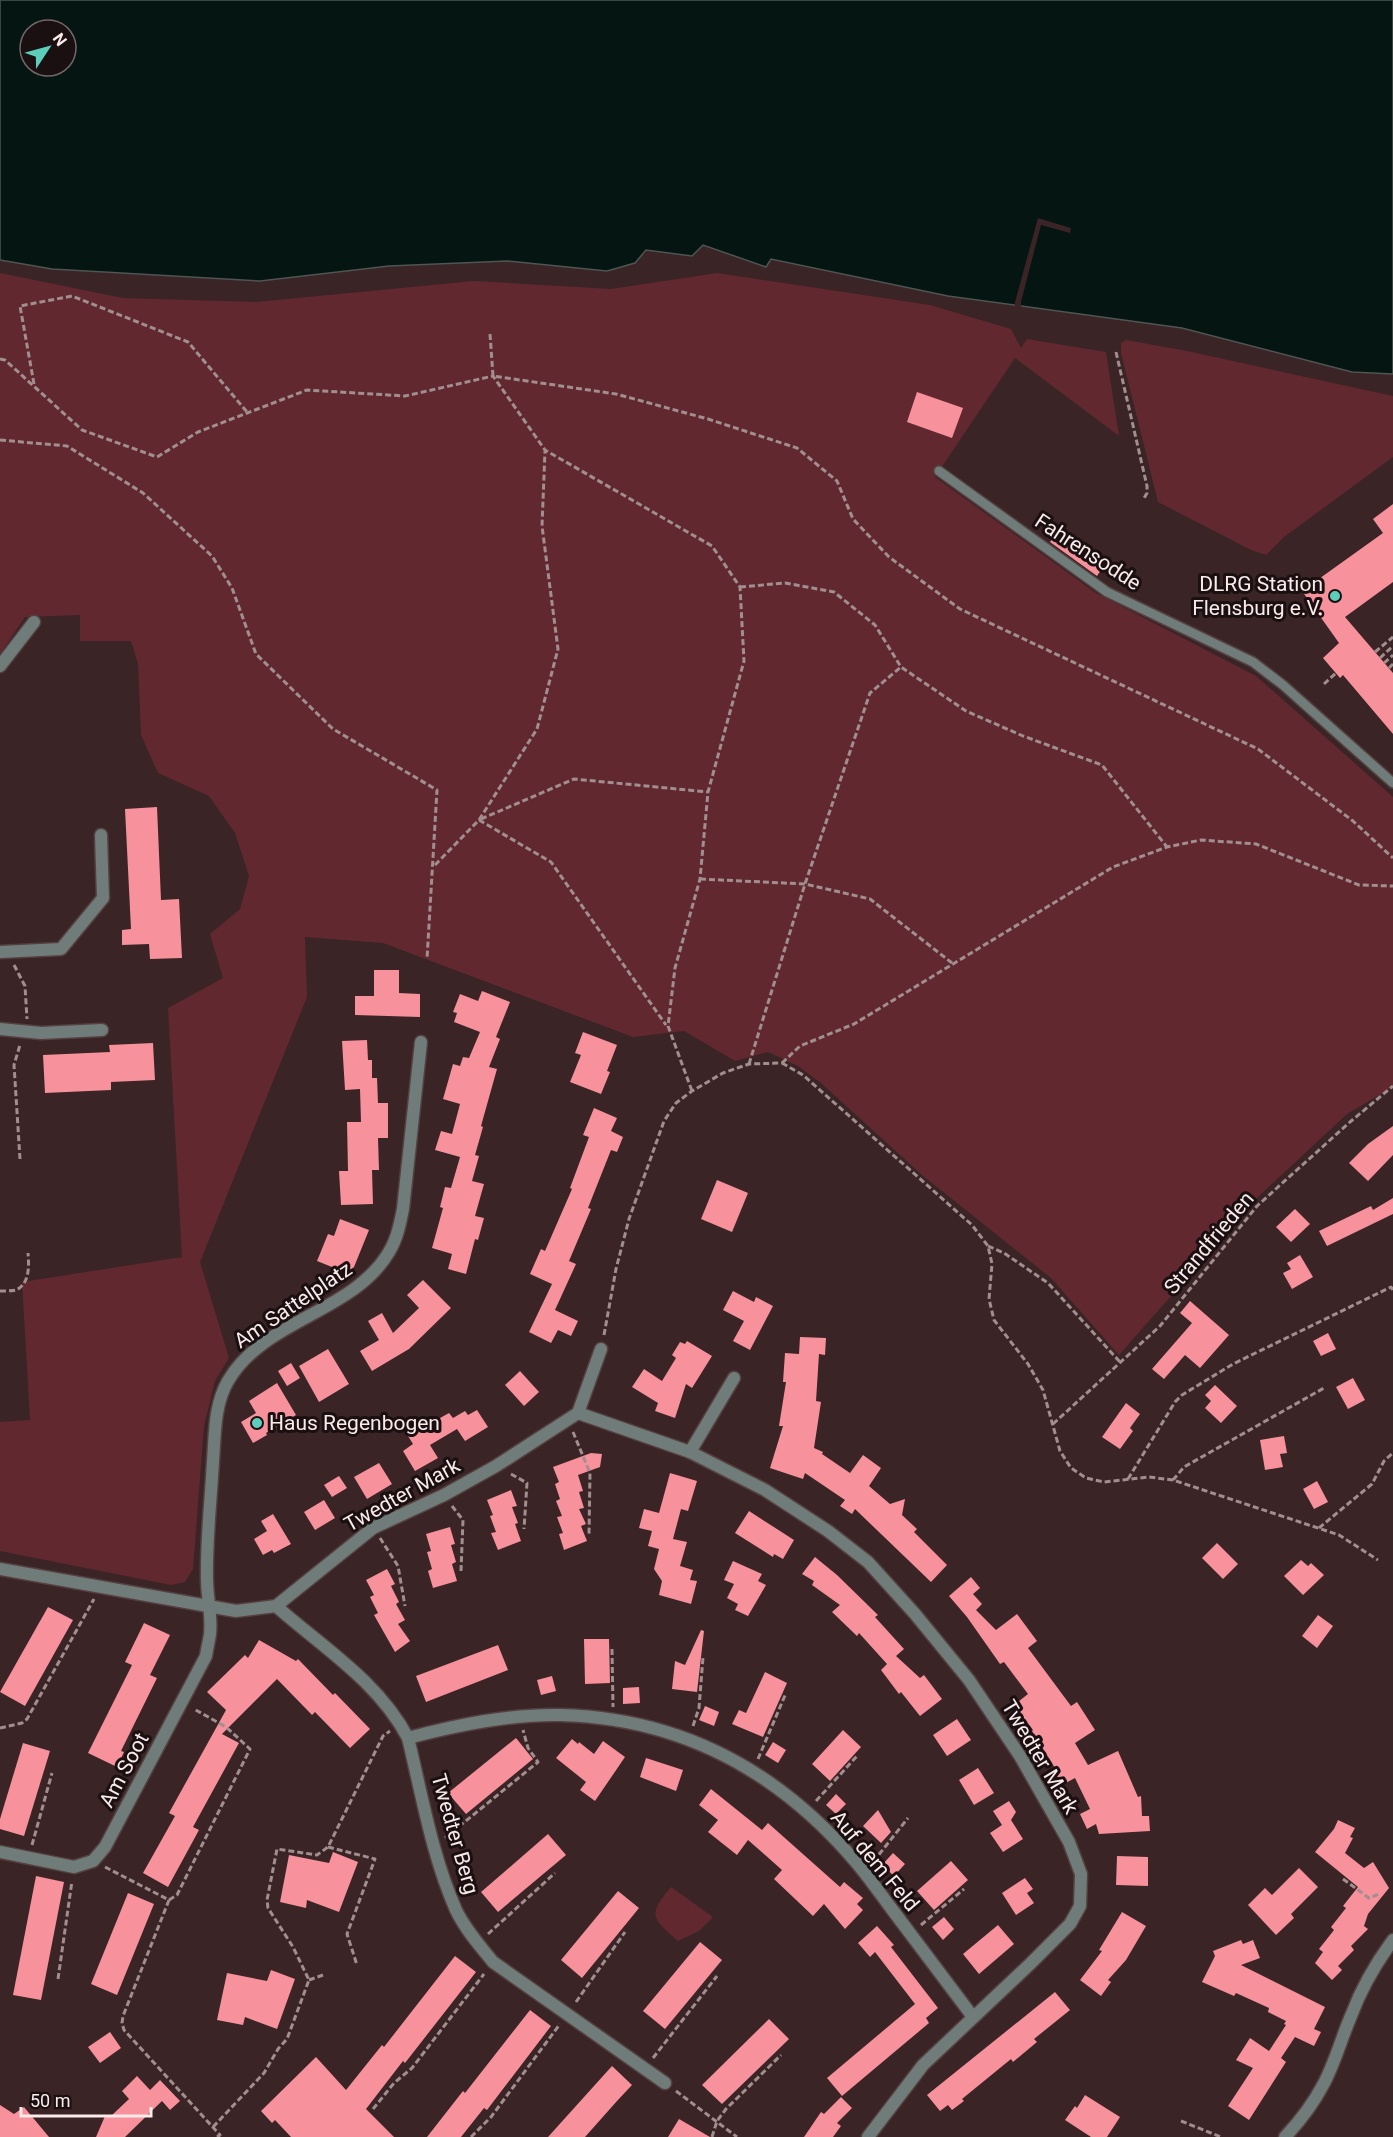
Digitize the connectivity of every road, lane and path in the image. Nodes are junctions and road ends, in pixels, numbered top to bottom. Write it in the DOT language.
graph roads {
  1 [pos="490,334"];
  2 [pos="1116,352"];
  3 [pos="0,359"];
  4 [pos="493,376"];
  5 [pos="34,386"];
  6 [pos="246,412"];
  7 [pos="0,440"];
  8 [pos="545,450"];
  9 [pos="939,471"];
  10 [pos="1143,500"];
  11 [pos="740,587"];
  12 [pos="34,622"];
  13 [pos="1393,637"];
  14 [pos="1393,646"];
  15 [pos="1375,652"];
  16 [pos="1393,655"];
  17 [pos="1380,658"];
  18 [pos="1384,663"];
  19 [pos="1393,664"];
  20 [pos="0,666"];
  21 [pos="901,667"];
  22 [pos="1389,668"];
  23 [pos="1336,673"];
  24 [pos="1324,684"];
  25 [pos="1393,783"];
  26 [pos="708,792"];
  27 [pos="479,819"];
  28 [pos="101,835"];
  29 [pos="1167,847"];
  30 [pos="1393,858"];
  31 [pos="434,866"];
  32 [pos="700,879"];
  33 [pos="805,884"];
  34 [pos="1393,886"];
  35 [pos="5,952"];
  36 [pos="427,959"];
  37 [pos="952,963"];
  38 [pos="668,1026"];
  39 [pos="0,1029"];
  40 [pos="102,1030"];
  41 [pos="24,1032"];
  42 [pos="421,1042"];
  43 [pos="782,1063"];
  44 [pos="749,1064"];
  45 [pos="1393,1086"];
  46 [pos="692,1091"];
  47 [pos="20,1159"];
  48 [pos="988,1246"];
  49 [pos="28,1253"];
  50 [pos="1393,1290"];
  51 [pos="0,1291"];
  52 [pos="601,1349"];
  53 [pos="1120,1362"];
  54 [pos="734,1378"];
  55 [pos="1324,1388"];
  56 [pos="578,1413"];
  57 [pos="565,1421"];
  58 [pos="1053,1424"];
  59 [pos="690,1452"];
  60 [pos="1393,1453"];
  61 [pos="516,1478"];
  62 [pos="1128,1479"];
  63 [pos="1173,1480"];
  64 [pos="444,1495"];
  65 [pos="1319,1528"];
  66 [pos="524,1529"];
  67 [pos="589,1534"];
  68 [pos="379,1537"];
  69 [pos="1378,1560"];
  70 [pos="0,1569"];
  71 [pos="461,1571"];
  72 [pos="100,1587"];
  73 [pos="208,1606"];
  74 [pos="276,1606"];
  75 [pos="405,1606"];
  76 [pos="612,1649"];
  77 [pos="703,1657"];
  78 [pos="786,1693"];
  79 [pos="182,1703"];
  80 [pos="613,1720"];
  81 [pos="400,1724"];
  82 [pos="0,1728"];
  83 [pos="524,1731"];
  84 [pos="408,1738"];
  85 [pos="688,1739"];
  86 [pos="857,1756"];
  87 [pos="751,1771"];
  88 [pos="52,1773"];
  89 [pos="807,1812"];
  90 [pos="908,1818"];
  91 [pos="328,1847"];
  92 [pos="435,1847"];
  93 [pos="0,1852"];
  94 [pos="28,1858"];
  95 [pos="93,1861"];
  96 [pos="855,1861"];
  97 [pos="74,1867"];
  98 [pos="555,1873"];
  99 [pos="1343,1879"];
  100 [pos="964,1889"];
  101 [pos="1379,1894"];
  102 [pos="169,1900"];
  103 [pos="625,1932"];
  104 [pos="911,1934"];
  105 [pos="1393,1940"];
  106 [pos="477,1942"];
  107 [pos="493,1962"];
  108 [pos="357,1965"];
  109 [pos="323,1975"];
  110 [pos="717,1976"];
  111 [pos="58,1979"];
  112 [pos="309,1980"];
  113 [pos="567,2016"];
  114 [pos="973,2017"];
  115 [pos="781,2055"];
  116 [pos="645,2069"];
  117 [pos="665,2083"];
  118 [pos="374,2109"];
  119 [pos="717,2121"];
  120 [pos="1181,2121"];
  121 [pos="213,2127"];
  122 [pos="218,2137"];
  123 [pos="471,2137"];
  124 [pos="712,2137"];
  125 [pos="737,2137"];
  126 [pos="868,2137"];
  127 [pos="1221,2137"];
  128 [pos="1285,2137"];
  1 -- 4 [label="path"];
  2 -- 10 [label="path"];
  3 -- 5 [label="path"];
  4 -- 6 [label="path"];
  4 -- 8 [label="path"];
  4 -- 30 [label="path"];
  5 -- 6 [label="path"];
  5 -- 6 [label="path"];
  7 -- 31 [label="path"];
  8 -- 11 [label="path"];
  8 -- 27 [label="path"];
  9 -- 25 [label="lane, Fahrensodde"];
  11 -- 21 [label="path"];
  11 -- 26 [label="path"];
  12 -- 20 [label="street"];
  13 -- 15 [label="path"];
  14 -- 17 [label="path"];
  16 -- 18 [label="path"];
  19 -- 22 [label="path"];
  21 -- 29 [label="path"];
  21 -- 33 [label="path"];
  23 -- 24 [label="path"];
  26 -- 27 [label="path"];
  26 -- 32 [label="path"];
  27 -- 31 [label="path"];
  27 -- 38 [label="path"];
  28 -- 35 [label="street"];
  29 -- 34 [label="path"];
  29 -- 37 [label="path"];
  31 -- 36 [label="path"];
  32 -- 33 [label="path"];
  32 -- 38 [label="path"];
  33 -- 37 [label="path"];
  33 -- 44 [label="path"];
  35 -- 41 [label="path"];
  37 -- 43 [label="path"];
  38 -- 46 [label="path"];
  39 -- 41 [label="street"];
  40 -- 41 [label="street"];
  41 -- 47 [label="path"];
  42 -- 73 [label="street, Am Sattelplatz"];
  43 -- 44 [label="path"];
  43 -- 48 [label="path"];
  44 -- 46 [label="path"];
  45 -- 53 [label="path, Strandfrieden"];
  46 -- 52 [label="path"];
  48 -- 53 [label="path"];
  48 -- 58 [label="path"];
  49 -- 51 [label="path"];
  50 -- 62 [label="path"];
  52 -- 56 [label="street"];
  53 -- 58 [label="path, Strandfrieden"];
  54 -- 59 [label="street"];
  55 -- 63 [label="path"];
  56 -- 57 [label="street, Twedter Mark"];
  56 -- 59 [label="street, Twedter Mark"];
  57 -- 64 [label="street, Twedter Mark"];
  57 -- 67 [label="path"];
  58 -- 62 [label="path"];
  59 -- 114 [label="street, Twedter Mark"];
  60 -- 65 [label="path"];
  61 -- 66 [label="path"];
  62 -- 63 [label="path"];
  63 -- 65 [label="path"];
  64 -- 71 [label="path"];
  64 -- 74 [label="street, Twedter Mark"];
  65 -- 69 [label="path"];
  68 -- 75 [label="path"];
  70 -- 72 [label="street"];
  72 -- 73 [label="street"];
  72 -- 82 [label="path"];
  73 -- 74 [label="street"];
  73 -- 79 [label="street, Am Soot"];
  74 -- 81 [label="street, Twedter Berg"];
  76 -- 80 [label="path"];
  77 -- 85 [label="path"];
  78 -- 87 [label="path"];
  79 -- 95 [label="street, Am Soot"];
  79 -- 102 [label="path"];
  80 -- 84 [label="street, Auf dem Feld"];
  80 -- 85 [label="street, Auf dem Feld"];
  81 -- 84 [label="street, Twedter Berg"];
  81 -- 91 [label="path"];
  83 -- 92 [label="path"];
  84 -- 92 [label="street, Twedter Berg"];
  85 -- 87 [label="street, Auf dem Feld"];
  86 -- 89 [label="path"];
  87 -- 89 [label="street, Auf dem Feld"];
  88 -- 94 [label="path"];
  89 -- 96 [label="street, Auf dem Feld"];
  90 -- 96 [label="path"];
  91 -- 108 [label="path"];
  91 -- 112 [label="path"];
  92 -- 106 [label="street, Twedter Berg"];
  93 -- 94 [label="street"];
  94 -- 97 [label="street"];
  95 -- 97 [label="street"];
  95 -- 102 [label="path"];
  96 -- 104 [label="street, Auf dem Feld"];
  97 -- 111 [label="path"];
  98 -- 106 [label="path"];
  99 -- 101 [label="path"];
  100 -- 104 [label="path"];
  102 -- 121 [label="path"];
  103 -- 113 [label="path"];
  104 -- 114 [label="street, Auf dem Feld"];
  105 -- 128 [label="street"];
  106 -- 107 [label="street, Twedter Berg"];
  107 -- 113 [label="street, Twedter Berg"];
  107 -- 118 [label="path"];
  109 -- 112 [label="path"];
  110 -- 116 [label="path"];
  112 -- 121 [label="path"];
  113 -- 116 [label="street, Twedter Berg"];
  113 -- 123 [label="path"];
  114 -- 126 [label="street, Twedter Mark"];
  115 -- 119 [label="path"];
  116 -- 117 [label="street, Twedter Berg"];
  117 -- 119 [label="path"];
  119 -- 124 [label="path"];
  119 -- 125 [label="path"];
  120 -- 127 [label="path"];
  121 -- 122 [label="path"];
}
